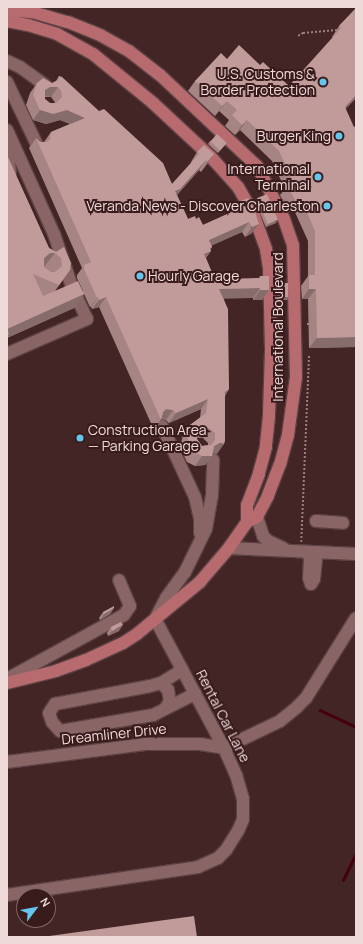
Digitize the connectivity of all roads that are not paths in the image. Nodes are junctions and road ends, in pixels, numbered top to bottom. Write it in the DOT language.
graph roads {
  1 [pos="7,10"];
  2 [pos="7,21"];
  3 [pos="7,61"];
  4 [pos="7,82"];
  5 [pos="45,85"];
  6 [pos="7,130"];
  7 [pos="7,144"];
  8 [pos="37,145"];
  9 [pos="14,187"];
  10 [pos="7,354"];
  11 [pos="162,426"];
  12 [pos="213,460"];
  13 [pos="252,519"];
  14 [pos="316,521"];
  15 [pos="343,523"];
  16 [pos="200,540"];
  17 [pos="229,548"];
  18 [pos="304,552"];
  19 [pos="356,554"];
  20 [pos="119,580"];
  21 [pos="356,618"];
  22 [pos="155,619"];
  23 [pos="182,670"];
  24 [pos="7,679"];
  25 [pos="7,683"];
  26 [pos="161,683"];
  27 [pos="195,694"];
  28 [pos="165,709"];
  29 [pos="224,748"];
  30 [pos="7,762"];
  31 [pos="7,895"];
  1 -- 13 [label="main road, International Boulevard"];
  2 -- 13 [label="main road, International Boulevard"];
  3 -- 5 [label="street"];
  4 -- 8 [label="street"];
  6 -- 10 [label="street"];
  7 -- 9 [label="street"];
  11 -- 16 [label="street"];
  12 -- 16 [label="street"];
  13 -- 17 [label="main road, International Boulevard"];
  13 -- 18 [label="street"];
  14 -- 15 [label="street"];
  16 -- 22 [label="street"];
  17 -- 18 [label="street"];
  17 -- 22 [label="main road, International Boulevard"];
  18 -- 19 [label="street"];
  20 -- 24 [label="street"];
  21 -- 29 [label="street"];
  22 -- 23 [label="street, Rental Car Lane"];
  22 -- 25 [label="main road, International Boulevard"];
  23 -- 26 [label="street"];
  23 -- 27 [label="street, Rental Car Lane"];
  26 -- 28 [label="street"];
  26 -- 28 [label="street"];
  27 -- 28 [label="street"];
  27 -- 29 [label="street, Rental Car Lane"];
  29 -- 30 [label="street, Dreamliner Drive"];
  29 -- 31 [label="street, Rental Car Lane"];
}
